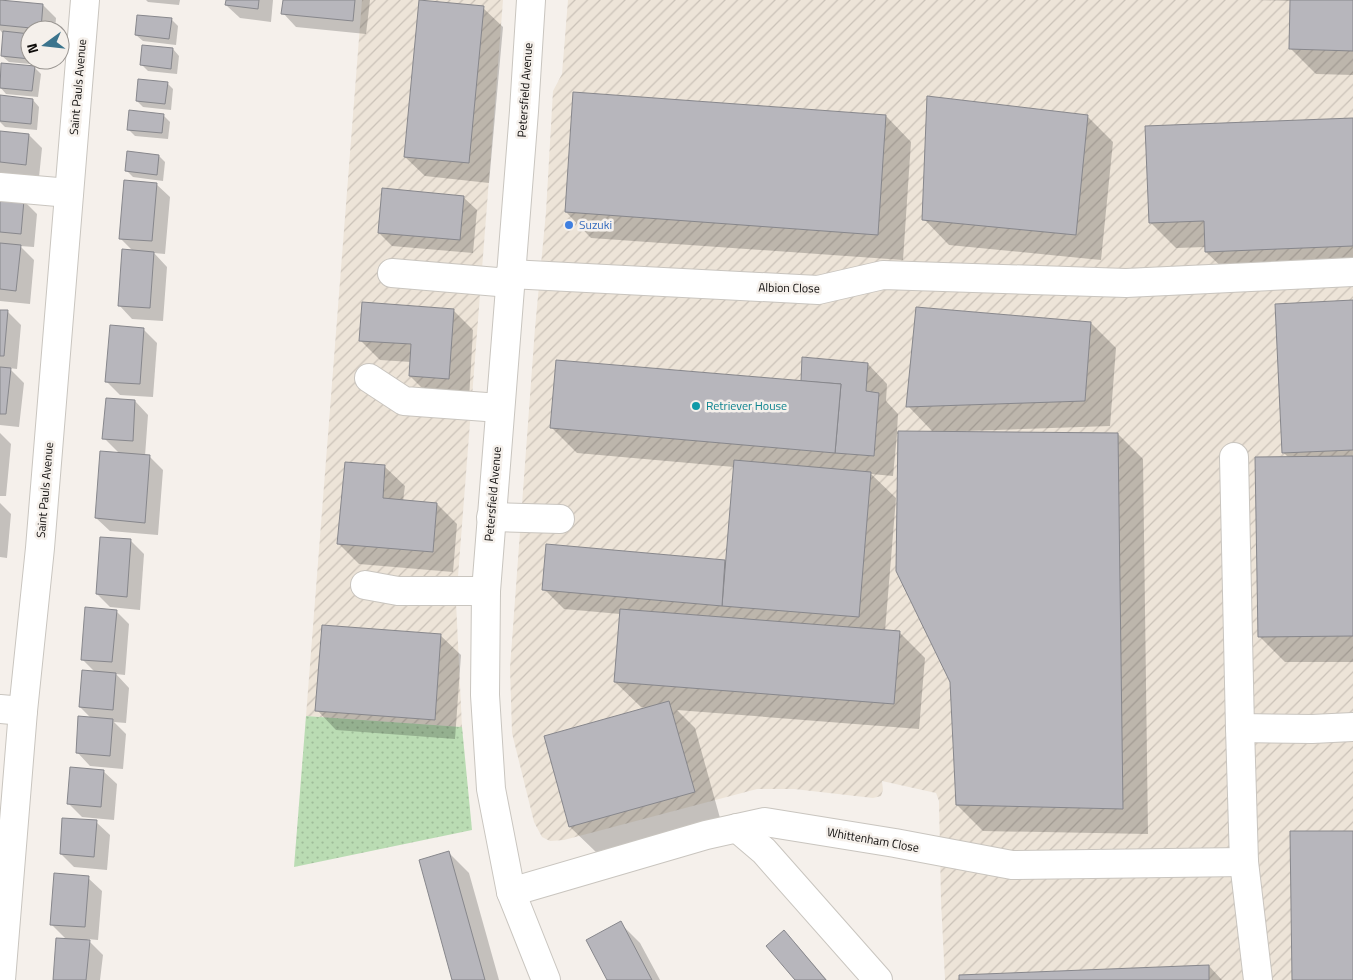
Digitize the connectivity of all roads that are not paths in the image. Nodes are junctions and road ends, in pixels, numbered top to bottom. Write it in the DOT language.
graph roads {
  1 [pos="85,0"];
  2 [pos="531,0"];
  3 [pos="0,187"];
  4 [pos="69,193"];
  5 [pos="1353,272"];
  6 [pos="392,273"];
  7 [pos="510,279"];
  8 [pos="369,378"];
  9 [pos="500,408"];
  10 [pos="1234,457"];
  11 [pos="491,518"];
  12 [pos="560,519"];
  13 [pos="365,585"];
  14 [pos="486,591"];
  15 [pos="12,710"];
  16 [pos="1353,726"];
  17 [pos="1240,728"];
  18 [pos="737,828"];
  19 [pos="1244,862"];
  20 [pos="511,892"];
  21 [pos="2,980"];
  22 [pos="546,980"];
  23 [pos="878,980"];
  24 [pos="1258,980"];
  1 -- 4 [label="street, Saint Pauls Avenue"];
  2 -- 7 [label="street, Petersfield Avenue"];
  3 -- 4 [label="street"];
  4 -- 15 [label="street, Saint Pauls Avenue"];
  5 -- 7 [label="street, Albion Close"];
  6 -- 7 [label="street, Albion Close"];
  7 -- 9 [label="street, Petersfield Avenue"];
  8 -- 9 [label="street"];
  9 -- 11 [label="street, Petersfield Avenue"];
  10 -- 17 [label="street"];
  11 -- 12 [label="street"];
  11 -- 14 [label="street, Petersfield Avenue"];
  13 -- 14 [label="street"];
  14 -- 20 [label="street, Petersfield Avenue"];
  15 -- 21 [label="street, Saint Pauls Avenue"];
  16 -- 17 [label="street"];
  17 -- 19 [label="street"];
  18 -- 19 [label="street, Whittenham Close"];
  18 -- 20 [label="street, Whittenham Close"];
  18 -- 23 [label="street"];
  19 -- 24 [label="street"];
  20 -- 22 [label="street, Petersfield Avenue"];
}
